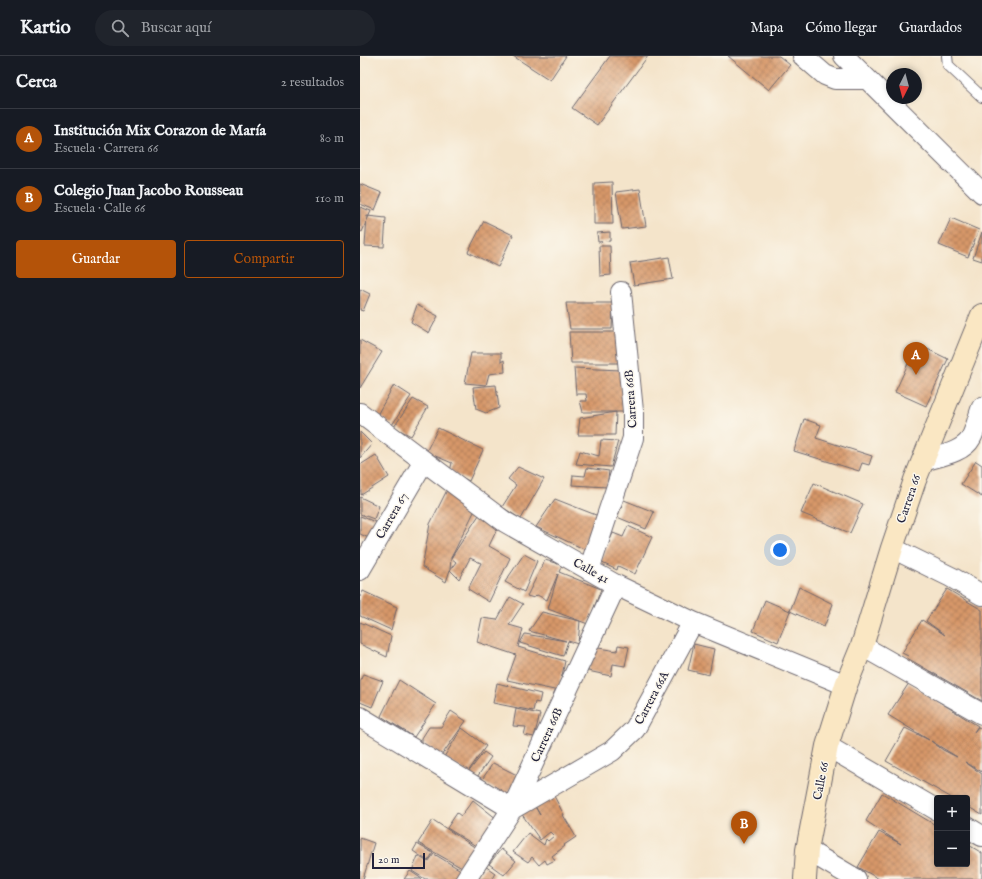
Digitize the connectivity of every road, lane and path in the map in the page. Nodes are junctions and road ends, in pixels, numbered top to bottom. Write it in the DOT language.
graph roads {
  1 [pos="803,56"];
  2 [pos="844,56"];
  3 [pos="947,56"];
  4 [pos="867,79"];
  5 [pos="982,97"];
  6 [pos="982,193"];
  7 [pos="621,292"];
  8 [pos="980,326"];
  9 [pos="360,413"];
  10 [pos="980,418"];
  11 [pos="424,461"];
  12 [pos="923,461"];
  13 [pos="892,548"];
  14 [pos="360,570"];
  15 [pos="589,570"];
  16 [pos="616,585"];
  17 [pos="982,595"];
  18 [pos="693,622"];
  19 [pos="862,646"];
  20 [pos="846,685"];
  21 [pos="982,714"];
  22 [pos="360,717"];
  23 [pos="828,746"];
  24 [pos="934,808"];
  25 [pos="512,809"];
  26 [pos="970,829"];
  27 [pos="982,836"];
  28 [pos="807,850"];
  29 [pos="466,879"];
  30 [pos="805,879"];
  31 [pos="856,879"];
  1 -- 4 [label="street"];
  2 -- 4 [label="street"];
  3 -- 5 [label="lane"];
  4 -- 6 [label="street"];
  7 -- 15 [label="street, Carrera 66B"];
  8 -- 12 [label="street, Carrera 66"];
  9 -- 11 [label="street, Calle 41"];
  10 -- 12 [label="street"];
  11 -- 14 [label="street, Carrera 67"];
  11 -- 15 [label="street, Calle 41"];
  12 -- 13 [label="street, Carrera 66"];
  13 -- 17 [label="street"];
  13 -- 19 [label="street, Carrera 66"];
  15 -- 16 [label="street, Calle 41"];
  16 -- 18 [label="street, Calle 41"];
  16 -- 25 [label="street, Carrera 66B"];
  18 -- 20 [label="street, Calle 41"];
  18 -- 25 [label="street, Carrera 66A"];
  19 -- 20 [label="street, Carrera 66"];
  19 -- 21 [label="street"];
  20 -- 23 [label="street, Calle 66"];
  22 -- 25 [label="street"];
  23 -- 24 [label="street"];
  23 -- 28 [label="street, Calle 66"];
  25 -- 29 [label="street, Carrera 66B"];
  26 -- 27 [label="street"];
  28 -- 30 [label="street, Calle 66"];
  28 -- 31 [label="street"];
}
